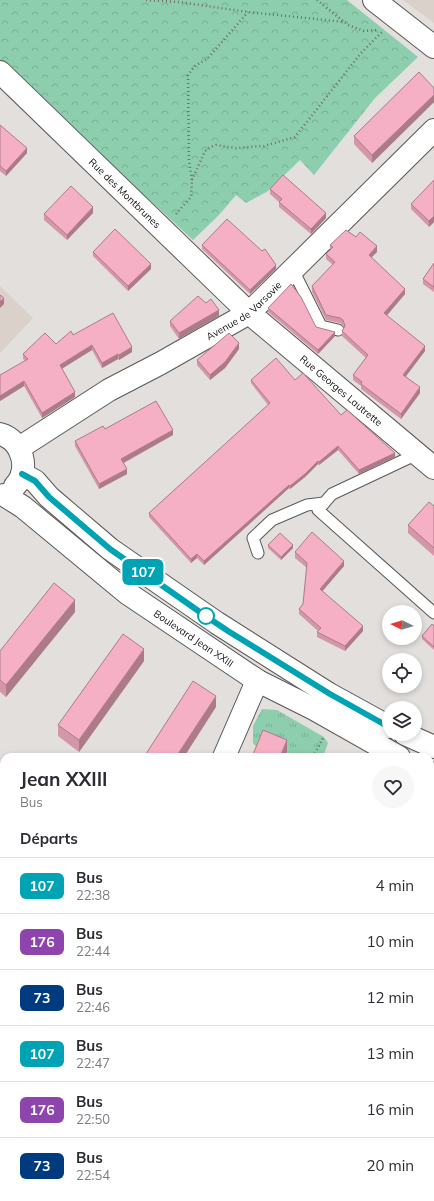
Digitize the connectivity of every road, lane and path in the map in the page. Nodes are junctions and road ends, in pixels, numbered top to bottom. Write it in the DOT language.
graph roads {
  1 [pos="146,0"];
  2 [pos="317,0"];
  3 [pos="374,0"];
  4 [pos="248,12"];
  5 [pos="344,22"];
  6 [pos="434,47"];
  7 [pos="0,72"];
  8 [pos="434,130"];
  9 [pos="192,180"];
  10 [pos="162,229"];
  11 [pos="293,270"];
  12 [pos="249,313"];
  13 [pos="338,330"];
  14 [pos="0,434"];
  15 [pos="19,448"];
  16 [pos="417,454"];
  17 [pos="434,468"];
  18 [pos="22,474"];
  19 [pos="2,495"];
  20 [pos="324,503"];
  21 [pos="258,553"];
  22 [pos="434,613"];
  23 [pos="258,681"];
  24 [pos="382,723"];
  25 [pos="421,741"];
  26 [pos="434,747"];
  27 [pos="226,753"];
  28 [pos="392,753"];
  1 -- 4 [label="path"];
  2 -- 5 [label="path"];
  3 -- 6 [label="street"];
  4 -- 5 [label="path"];
  4 -- 9 [label="path"];
  5 -- 9 [label="path"];
  7 -- 10 [label="street, Rue des Montbrunes"];
  8 -- 11 [label="street, Avenue de Varsovie"];
  9 -- 10 [label="path"];
  10 -- 12 [label="street, Rue des Montbrunes"];
  11 -- 12 [label="street, Avenue de Varsovie"];
  11 -- 13 [label="lane"];
  12 -- 15 [label="street, Avenue de Varsovie"];
  12 -- 16 [label="street, Rue Georges Lautrette"];
  14 -- 15 [label="street"];
  15 -- 18 [label="street"];
  16 -- 17 [label="street, Rue Georges Lautrette"];
  16 -- 20 [label="lane"];
  18 -- 19 [label="street"];
  18 -- 24 [label="street"];
  19 -- 23 [label="street, Boulevard Jean XXIII"];
  20 -- 21 [label="lane"];
  20 -- 22 [label="lane"];
  23 -- 27 [label="street"];
  23 -- 28 [label="street, Boulevard Jean XXIII"];
  25 -- 26 [label="street"];
}
